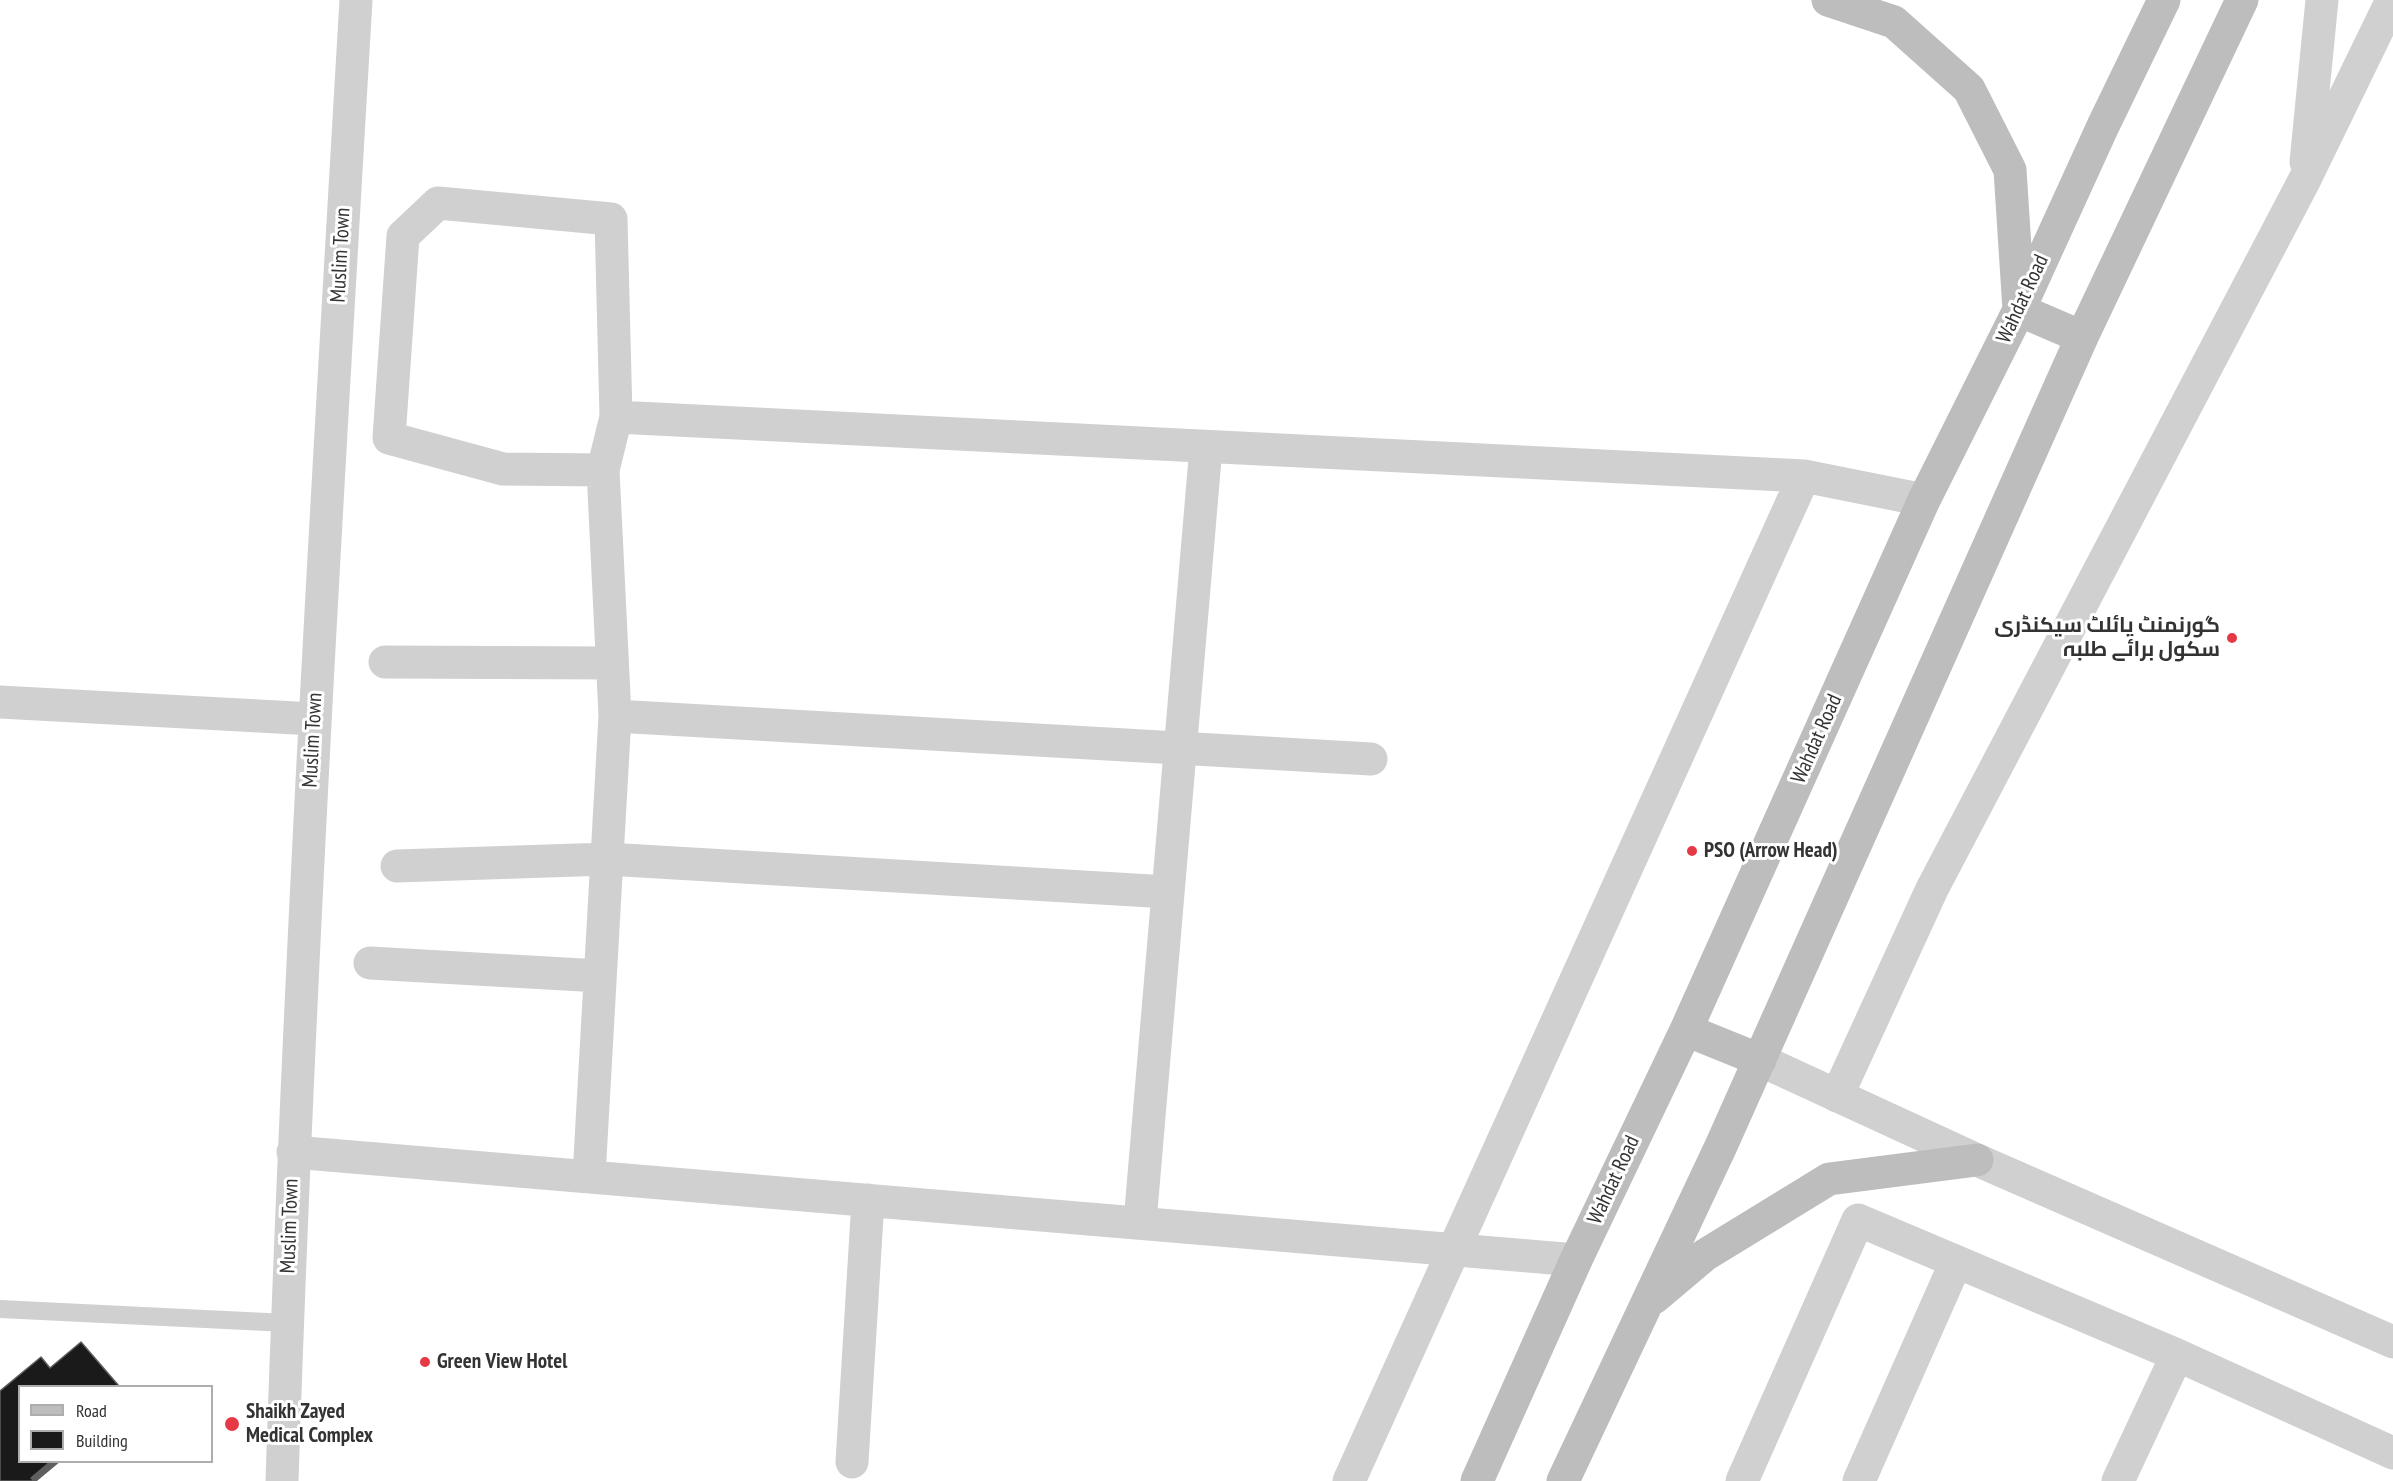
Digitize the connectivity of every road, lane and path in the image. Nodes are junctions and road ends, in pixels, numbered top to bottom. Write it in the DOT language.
graph roads {
  1 [pos="356,0"];
  2 [pos="1828,0"];
  3 [pos="2164,0"];
  4 [pos="2242,0"];
  5 [pos="2322,0"];
  6 [pos="2392,0"];
  7 [pos="2304,181"];
  8 [pos="2019,310"];
  9 [pos="2082,337"];
  10 [pos="616,417"];
  11 [pos="1206,447"];
  12 [pos="603,470"];
  13 [pos="1804,476"];
  14 [pos="1924,500"];
  15 [pos="385,662"];
  16 [pos="612,663"];
  17 [pos="0,702"];
  18 [pos="615,716"];
  19 [pos="314,719"];
  20 [pos="1181,748"];
  21 [pos="1371,759"];
  22 [pos="607,859"];
  23 [pos="397,866"];
  24 [pos="1168,892"];
  25 [pos="370,963"];
  26 [pos="600,976"];
  27 [pos="1686,1030"];
  28 [pos="1760,1060"];
  29 [pos="1837,1095"];
  30 [pos="293,1152"];
  31 [pos="1977,1160"];
  32 [pos="589,1176"];
  33 [pos="868,1200"];
  34 [pos="1140,1222"];
  35 [pos="1455,1248"];
  36 [pos="1576,1260"];
  37 [pos="1956,1262"];
  38 [pos="1646,1305"];
  39 [pos="0,1309"];
  40 [pos="287,1323"];
  41 [pos="2393,1342"];
  42 [pos="2177,1355"];
  43 [pos="2393,1453"];
  44 [pos="852,1462"];
  45 [pos="282,1481"];
  46 [pos="1349,1481"];
  47 [pos="1477,1481"];
  48 [pos="1563,1481"];
  49 [pos="1742,1481"];
  50 [pos="1859,1481"];
  51 [pos="2118,1481"];
  1 -- 19 [label="street, Muslim Town"];
  2 -- 8 [label="main road"];
  3 -- 8 [label="main road, Wahdat Road"];
  4 -- 9 [label="main road"];
  5 -- 7 [label="street"];
  6 -- 7 [label="street"];
  7 -- 29 [label="street"];
  8 -- 9 [label="main road"];
  8 -- 14 [label="main road, Wahdat Road"];
  9 -- 28 [label="main road"];
  10 -- 11 [label="street"];
  10 -- 12 [label="street"];
  10 -- 12 [label="street"];
  11 -- 13 [label="street"];
  11 -- 20 [label="street"];
  12 -- 16 [label="street"];
  13 -- 14 [label="street"];
  13 -- 35 [label="street"];
  14 -- 27 [label="main road, Wahdat Road"];
  15 -- 16 [label="street"];
  16 -- 18 [label="street"];
  17 -- 19 [label="street"];
  18 -- 20 [label="street"];
  18 -- 22 [label="street"];
  19 -- 30 [label="street, Muslim Town"];
  20 -- 21 [label="street"];
  20 -- 24 [label="street"];
  22 -- 23 [label="street"];
  22 -- 24 [label="street"];
  22 -- 26 [label="street"];
  24 -- 34 [label="street"];
  25 -- 26 [label="street"];
  26 -- 32 [label="street"];
  27 -- 28 [label="main road"];
  27 -- 36 [label="main road, Wahdat Road"];
  28 -- 29 [label="street"];
  28 -- 38 [label="main road"];
  29 -- 31 [label="street"];
  30 -- 32 [label="street"];
  30 -- 40 [label="street, Muslim Town"];
  31 -- 38 [label="main road"];
  31 -- 41 [label="street"];
  32 -- 33 [label="street"];
  33 -- 34 [label="street"];
  33 -- 44 [label="street"];
  34 -- 35 [label="street"];
  35 -- 36 [label="street"];
  35 -- 46 [label="street"];
  36 -- 47 [label="main road, Wahdat Road"];
  37 -- 42 [label="street"];
  37 -- 49 [label="street"];
  37 -- 50 [label="street"];
  38 -- 48 [label="main road"];
  39 -- 40 [label="lane"];
  40 -- 45 [label="street, Muslim Town"];
  42 -- 43 [label="street"];
  42 -- 51 [label="street"];
}
